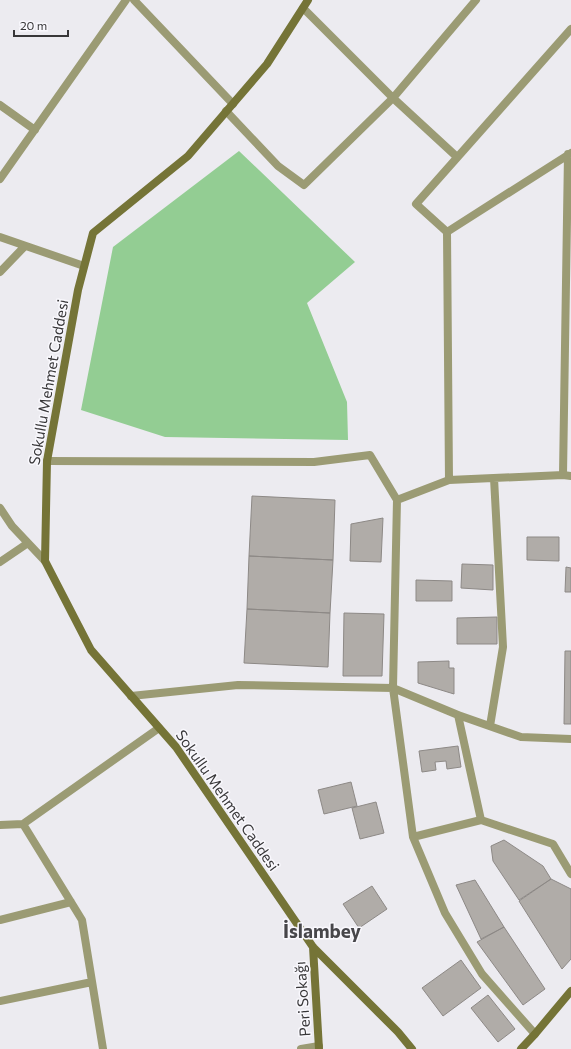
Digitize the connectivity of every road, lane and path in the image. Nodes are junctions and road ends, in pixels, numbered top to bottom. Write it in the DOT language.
graph roads {
  1 [pos="126,0"];
  2 [pos="134,0"];
  3 [pos="308,0"];
  4 [pos="476,0"];
  5 [pos="303,8"];
  6 [pos="571,29"];
  7 [pos="394,98"];
  8 [pos="232,104"];
  9 [pos="0,106"];
  10 [pos="226,112"];
  11 [pos="35,130"];
  12 [pos="569,154"];
  13 [pos="458,157"];
  14 [pos="0,179"];
  15 [pos="447,232"];
  16 [pos="0,237"];
  17 [pos="26,246"];
  18 [pos="84,266"];
  19 [pos="0,272"];
  20 [pos="47,461"];
  21 [pos="567,476"];
  22 [pos="494,478"];
  23 [pos="449,480"];
  24 [pos="396,500"];
  25 [pos="0,508"];
  26 [pos="28,543"];
  27 [pos="45,561"];
  28 [pos="0,562"];
  29 [pos="393,688"];
  30 [pos="132,696"];
  31 [pos="458,715"];
  32 [pos="490,726"];
  33 [pos="159,728"];
  34 [pos="571,739"];
  35 [pos="481,820"];
  36 [pos="0,824"];
  37 [pos="22,824"];
  38 [pos="413,837"];
  39 [pos="571,874"];
  40 [pos="71,902"];
  41 [pos="0,920"];
  42 [pos="313,947"];
  43 [pos="92,982"];
  44 [pos="571,991"];
  45 [pos="0,1001"];
  46 [pos="535,1034"];
  47 [pos="319,1048"];
  48 [pos="103,1049"];
  49 [pos="301,1049"];
  50 [pos="412,1049"];
  51 [pos="522,1049"];
  1 -- 11 [label="street"];
  2 -- 8 [label="street"];
  3 -- 5 [label="street, Sokullu Mehmet Caddesi"];
  4 -- 7 [label="street"];
  5 -- 7 [label="street"];
  5 -- 8 [label="street, Sokullu Mehmet Caddesi"];
  6 -- 13 [label="street"];
  7 -- 10 [label="street"];
  7 -- 13 [label="street"];
  8 -- 10 [label="street, Sokullu Mehmet Caddesi"];
  9 -- 11 [label="street"];
  10 -- 18 [label="street, Sokullu Mehmet Caddesi"];
  11 -- 14 [label="street"];
  12 -- 15 [label="street"];
  12 -- 21 [label="street"];
  13 -- 15 [label="street"];
  15 -- 23 [label="street"];
  16 -- 17 [label="street"];
  17 -- 18 [label="street"];
  17 -- 19 [label="street"];
  18 -- 20 [label="street, Sokullu Mehmet Caddesi"];
  20 -- 24 [label="street"];
  20 -- 27 [label="street, Sokullu Mehmet Caddesi"];
  21 -- 22 [label="street"];
  22 -- 23 [label="street"];
  22 -- 32 [label="street"];
  23 -- 24 [label="street"];
  24 -- 29 [label="street"];
  25 -- 26 [label="street"];
  26 -- 27 [label="street"];
  26 -- 28 [label="street"];
  27 -- 30 [label="street, Sokullu Mehmet Caddesi"];
  29 -- 30 [label="street"];
  29 -- 31 [label="street"];
  29 -- 38 [label="street"];
  30 -- 33 [label="street, Sokullu Mehmet Caddesi"];
  31 -- 32 [label="street"];
  31 -- 35 [label="street"];
  32 -- 34 [label="street"];
  33 -- 37 [label="street"];
  33 -- 42 [label="street, Sokullu Mehmet Caddesi"];
  35 -- 38 [label="street"];
  35 -- 39 [label="street"];
  36 -- 37 [label="street"];
  37 -- 40 [label="street"];
  38 -- 46 [label="street"];
  40 -- 41 [label="street"];
  40 -- 43 [label="street"];
  42 -- 47 [label="street, Peri Sokağı"];
  42 -- 50 [label="street, Sokullu Mehmet Caddesi"];
  43 -- 45 [label="street"];
  43 -- 48 [label="street"];
  44 -- 46 [label="street"];
  46 -- 51 [label="street"];
  47 -- 49 [label="street"];
}
